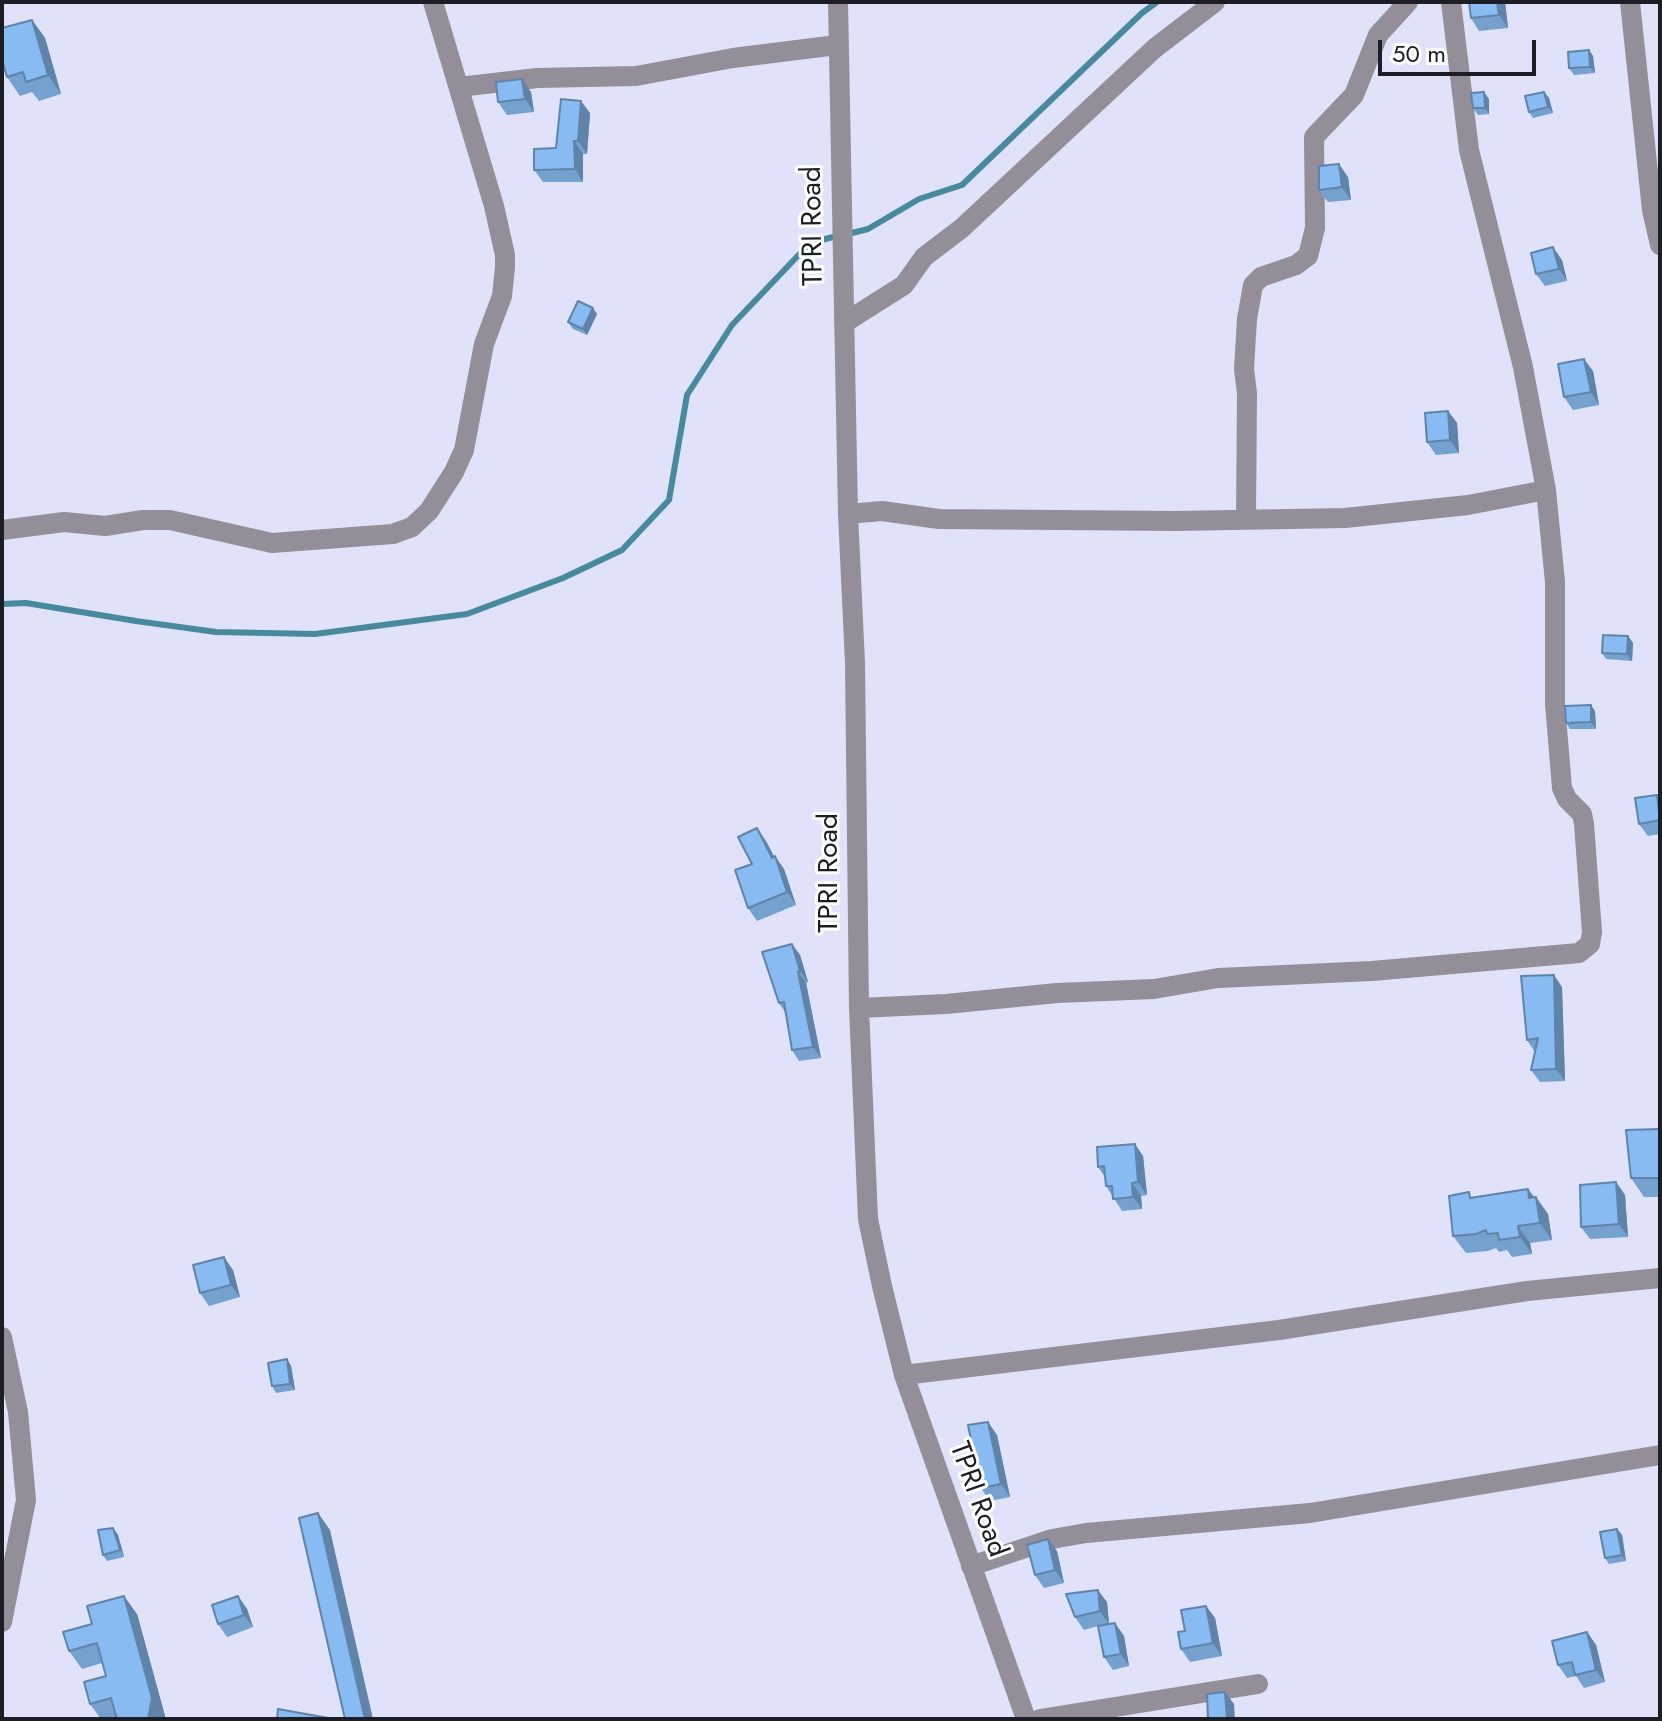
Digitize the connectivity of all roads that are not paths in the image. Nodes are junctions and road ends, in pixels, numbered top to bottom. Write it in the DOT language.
graph roads {
  1 [pos="433,2"];
  2 [pos="838,2"];
  3 [pos="1215,2"];
  4 [pos="1408,2"];
  5 [pos="1451,2"];
  6 [pos="1630,2"];
  7 [pos="837,45"];
  8 [pos="459,87"];
  9 [pos="1660,245"];
  10 [pos="844,323"];
  11 [pos="1546,490"];
  12 [pos="848,514"];
  13 [pos="1246,518"];
  14 [pos="2,530"];
  15 [pos="859,1008"];
  16 [pos="1660,1278"];
  17 [pos="2,1337"];
  18 [pos="904,1375"];
  19 [pos="1660,1455"];
  20 [pos="971,1566"];
  21 [pos="2,1622"];
  22 [pos="1258,1684"];
  23 [pos="1026,1719"];
  24 [pos="1040,1719"];
  1 -- 8 [label="street"];
  2 -- 7 [label="street, TPRI Road"];
  3 -- 10 [label="street"];
  4 -- 13 [label="street"];
  5 -- 11 [label="street"];
  6 -- 9 [label="street"];
  7 -- 8 [label="street"];
  7 -- 10 [label="street, TPRI Road"];
  8 -- 14 [label="street"];
  10 -- 12 [label="street, TPRI Road"];
  11 -- 13 [label="street"];
  11 -- 15 [label="street"];
  12 -- 13 [label="street"];
  12 -- 15 [label="street, TPRI Road"];
  15 -- 18 [label="street, TPRI Road"];
  16 -- 18 [label="street"];
  17 -- 21 [label="street"];
  18 -- 20 [label="street, TPRI Road"];
  19 -- 20 [label="street"];
  20 -- 23 [label="street, TPRI Road"];
  22 -- 24 [label="street"];
}
